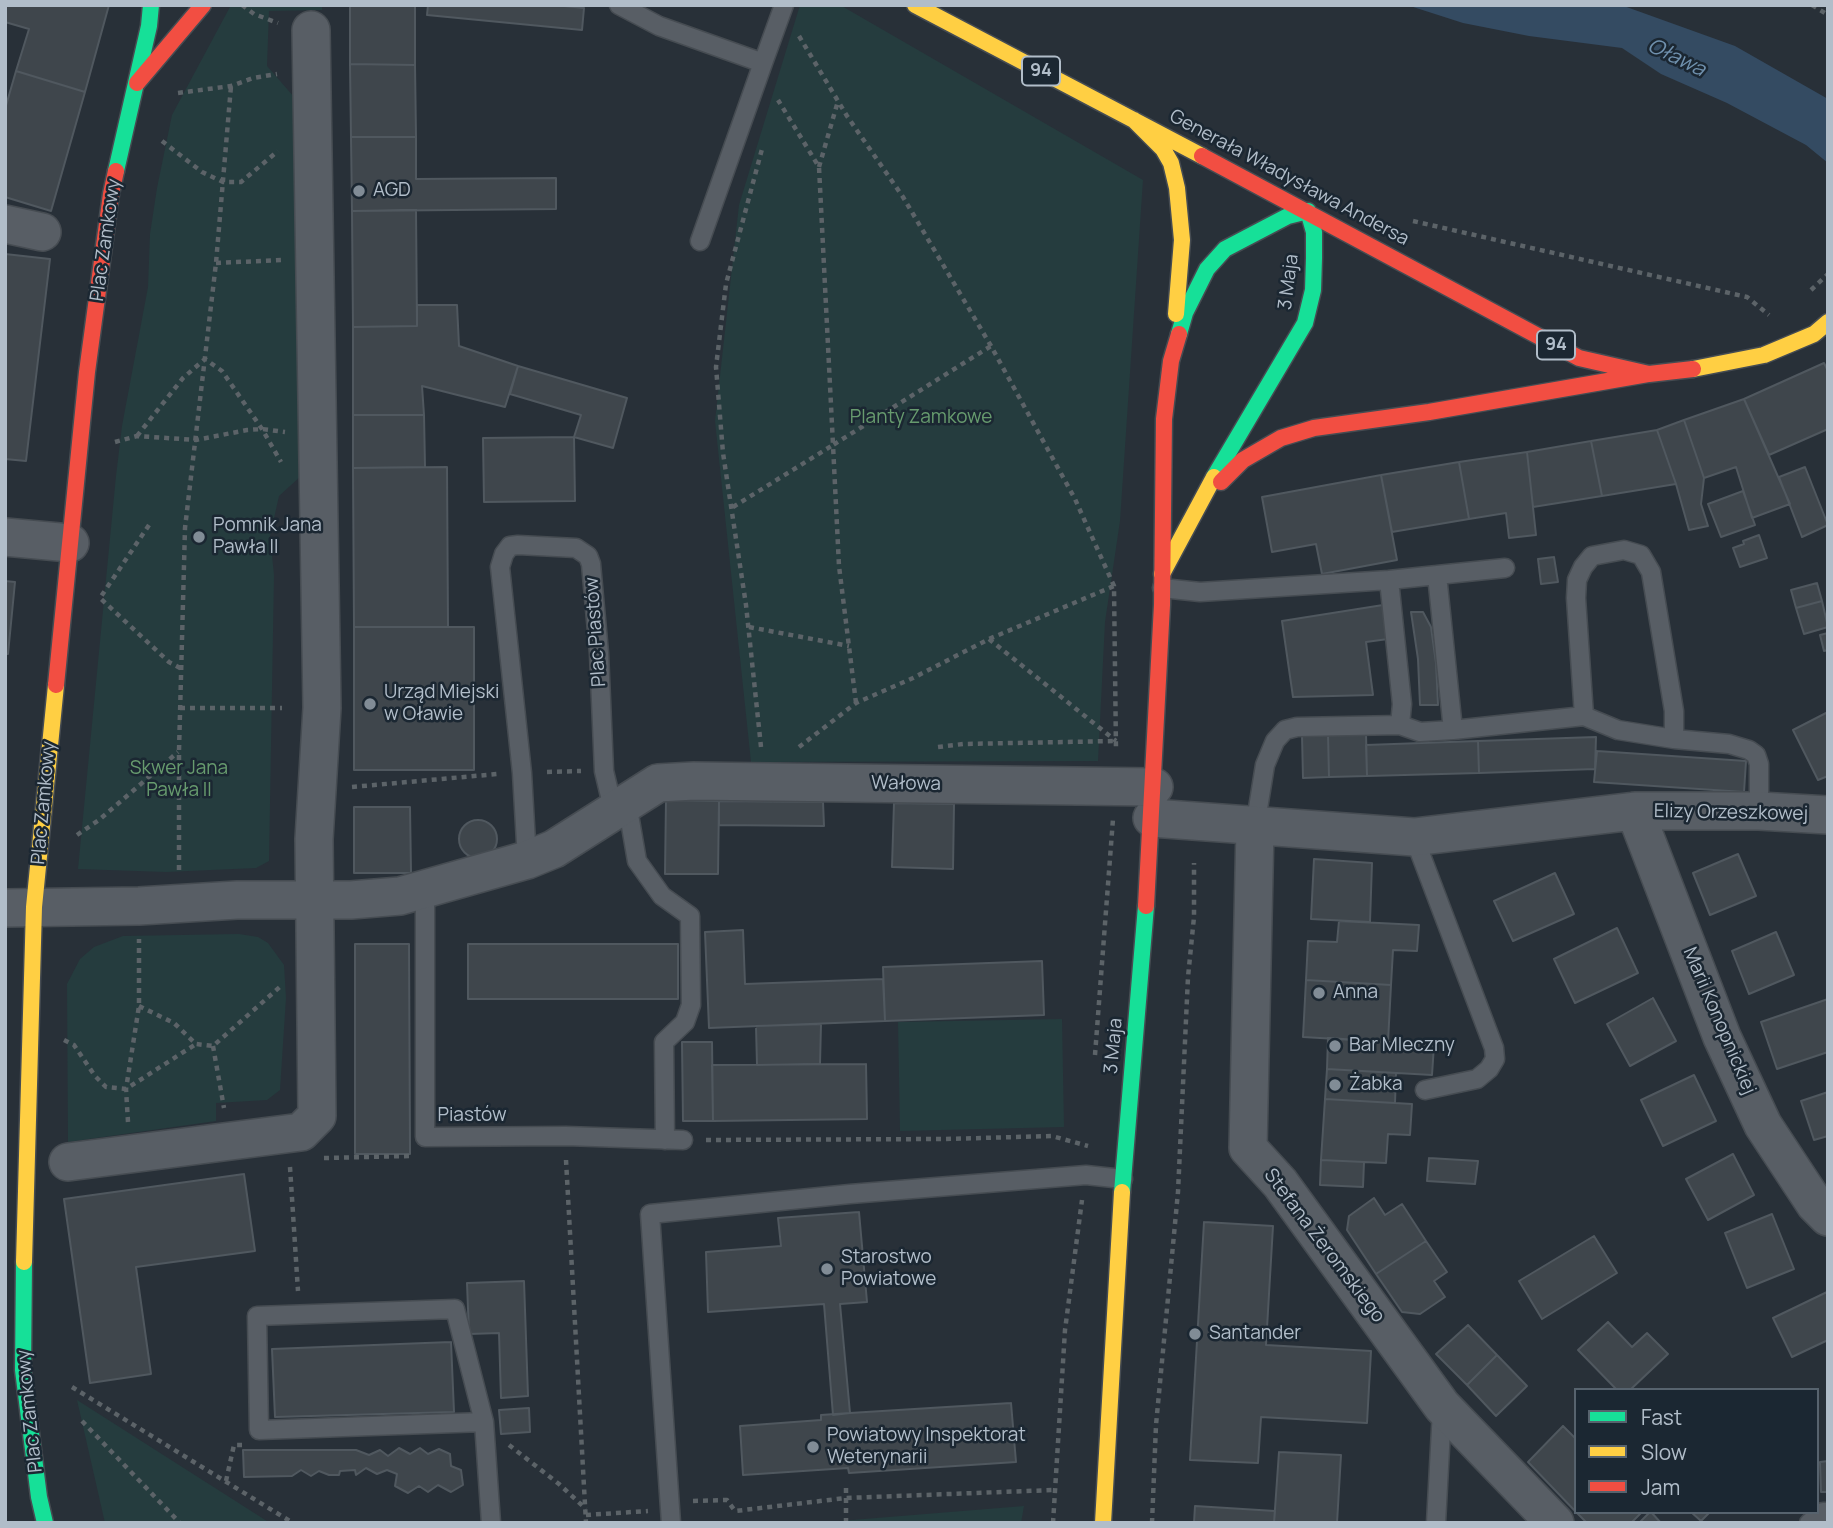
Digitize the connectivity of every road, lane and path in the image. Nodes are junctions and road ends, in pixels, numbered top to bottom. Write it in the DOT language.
graph roads {
  1 [pos="151,5"];
  2 [pos="203,5"];
  3 [pos="619,5"];
  4 [pos="784,5"];
  5 [pos="915,5"];
  6 [pos="1812,5"];
  7 [pos="1828,15"];
  8 [pos="311,30"];
  9 [pos="798,35"];
  10 [pos="763,63"];
  11 [pos="278,74"];
  12 [pos="232,86"];
  13 [pos="134,88"];
  14 [pos="781,90"];
  15 [pos="178,93"];
  16 [pos="838,100"];
  17 [pos="778,101"];
  18 [pos="774,112"];
  19 [pos="1133,119"];
  20 [pos="162,141"];
  21 [pos="764,143"];
  22 [pos="281,148"];
  23 [pos="819,167"];
  24 [pos="223,182"];
  25 [pos="1308,211"];
  26 [pos="1413,221"];
  27 [pos="5,224"];
  28 [pos="42,232"];
  29 [pos="700,241"];
  30 [pos="315,260"];
  31 [pos="216,262"];
  32 [pos="1774,319"];
  33 [pos="1828,322"];
  34 [pos="1814,334"];
  35 [pos="991,346"];
  36 [pos="1828,352"];
  37 [pos="1172,355"];
  38 [pos="205,359"];
  39 [pos="1648,374"];
  40 [pos="262,429"];
  41 [pos="136,436"];
  42 [pos="317,436"];
  43 [pos="196,440"];
  44 [pos="115,442"];
  45 [pos="833,445"];
  46 [pos="285,472"];
  47 [pos="1197,505"];
  48 [pos="733,507"];
  49 [pos="149,525"];
  50 [pos="5,537"];
  51 [pos="69,543"];
  52 [pos="1505,568"];
  53 [pos="1437,575"];
  54 [pos="1389,580"];
  55 [pos="1162,581"];
  56 [pos="1114,586"];
  57 [pos="749,627"];
  58 [pos="989,639"];
  59 [pos="849,646"];
  60 [pos="182,669"];
  61 [pos="856,703"];
  62 [pos="180,708"];
  63 [pos="282,708"];
  64 [pos="1584,716"];
  65 [pos="1400,725"];
  66 [pos="1453,730"];
  67 [pos="1674,739"];
  68 [pos="761,750"];
  69 [pos="179,751"];
  70 [pos="790,754"];
  71 [pos="1115,786"];
  72 [pos="1153,802"];
  73 [pos="620,808"];
  74 [pos="1635,811"];
  75 [pos="1759,811"];
  76 [pos="1828,815"];
  77 [pos="1255,827"];
  78 [pos="1415,837"];
  79 [pos="72,838"];
  80 [pos="527,860"];
  81 [pos="1194,863"];
  82 [pos="179,878"];
  83 [pos="425,889"];
  84 [pos="313,901"];
  85 [pos="20,908"];
  86 [pos="139,928"];
  87 [pos="1102,969"];
  88 [pos="288,980"];
  89 [pos="139,1006"];
  90 [pos="57,1037"];
  91 [pos="196,1044"];
  92 [pos="213,1046"];
  93 [pos="126,1089"];
  94 [pos="1424,1090"];
  95 [pos="226,1116"];
  96 [pos="674,1140"];
  97 [pos="130,1154"];
  98 [pos="290,1159"];
  99 [pos="566,1161"];
  100 [pos="68,1162"];
  101 [pos="1086,1175"];
  102 [pos="1123,1179"];
  103 [pos="1828,1217"];
  104 [pos="299,1314"];
  105 [pos="72,1387"];
  106 [pos="1442,1406"];
  107 [pos="82,1421"];
  108 [pos="484,1427"];
  109 [pos="258,1430"];
  110 [pos="226,1481"];
  111 [pos="846,1483"];
  112 [pos="1054,1490"];
  113 [pos="846,1498"];
  114 [pos="586,1509"];
  115 [pos="1828,1512"];
  116 [pos="586,1516"];
  117 [pos="671,1516"];
  118 [pos="45,1523"];
  119 [pos="180,1523"];
  120 [pos="293,1523"];
  121 [pos="491,1523"];
  122 [pos="586,1523"];
  123 [pos="846,1523"];
  124 [pos="1053,1523"];
  125 [pos="1103,1523"];
  126 [pos="1152,1523"];
  127 [pos="1436,1523"];
  128 [pos="1555,1523"];
  129 [pos="1809,1523"];
  1 -- 13 [label="main road, Plac Zamkowy"];
  2 -- 13 [label="main road, Plac Zamkowy"];
  3 -- 10 [label="lane"];
  4 -- 10 [label="lane"];
  5 -- 19 [label="main road, Generała Władysława Andersa / 94"];
  6 -- 7 [label="path"];
  8 -- 30 [label="street"];
  9 -- 16 [label="path"];
  10 -- 29 [label="lane"];
  11 -- 12 [label="path"];
  12 -- 15 [label="path"];
  12 -- 24 [label="path"];
  13 -- 51 [label="main road, Plac Zamkowy"];
  14 -- 17 [label="path"];
  16 -- 23 [label="path"];
  16 -- 35 [label="path"];
  17 -- 18 [label="path"];
  17 -- 23 [label="path"];
  19 -- 25 [label="main road, Generała Władysława Andersa / 94"];
  19 -- 37 [label="main road, 3 Maja"];
  20 -- 24 [label="path"];
  21 -- 48 [label="path"];
  22 -- 24 [label="path"];
  23 -- 45 [label="path"];
  24 -- 31 [label="path"];
  25 -- 37 [label="main road, 3 Maja"];
  25 -- 39 [label="main road, Generała Władysława Andersa / 94"];
  25 -- 47 [label="main road, 3 Maja"];
  26 -- 32 [label="path"];
  27 -- 28 [label="street"];
  30 -- 31 [label="path"];
  30 -- 42 [label="street"];
  31 -- 38 [label="path"];
  33 -- 34 [label="main road, 94"];
  34 -- 36 [label="lane"];
  34 -- 39 [label="main road, 94"];
  35 -- 45 [label="path"];
  35 -- 56 [label="path"];
  37 -- 55 [label="main road, 3 Maja"];
  38 -- 40 [label="path"];
  38 -- 41 [label="path"];
  38 -- 43 [label="path"];
  39 -- 47 [label="main road"];
  40 -- 42 [label="path"];
  40 -- 43 [label="path"];
  40 -- 46 [label="path"];
  41 -- 43 [label="path"];
  41 -- 44 [label="path"];
  42 -- 84 [label="street"];
  43 -- 60 [label="path"];
  45 -- 48 [label="path"];
  45 -- 59 [label="path"];
  47 -- 55 [label="main road, 3 Maja"];
  48 -- 57 [label="path"];
  49 -- 60 [label="path"];
  50 -- 51 [label="street"];
  51 -- 85 [label="main road, Plac Zamkowy"];
  52 -- 53 [label="lane"];
  53 -- 54 [label="lane"];
  53 -- 66 [label="lane"];
  54 -- 55 [label="lane"];
  54 -- 65 [label="lane"];
  55 -- 72 [label="main road, 3 Maja"];
  56 -- 58 [label="path"];
  56 -- 58 [label="path"];
  57 -- 59 [label="path"];
  57 -- 68 [label="path"];
  58 -- 61 [label="path"];
  59 -- 61 [label="path"];
  60 -- 62 [label="path"];
  61 -- 70 [label="path"];
  62 -- 63 [label="path"];
  62 -- 69 [label="path"];
  64 -- 66 [label="lane"];
  64 -- 67 [label="lane"];
  64 -- 67 [label="lane"];
  65 -- 66 [label="lane"];
  65 -- 77 [label="lane"];
  67 -- 75 [label="lane"];
  69 -- 79 [label="path"];
  69 -- 82 [label="path"];
  71 -- 72 [label="street, Wałowa"];
  71 -- 73 [label="street, Wałowa"];
  71 -- 87 [label="path"];
  72 -- 77 [label="street, Wałowa"];
  72 -- 102 [label="main road, 3 Maja"];
  73 -- 80 [label="street"];
  73 -- 80 [label="lane, Plac Piastów"];
  73 -- 96 [label="lane"];
  74 -- 75 [label="street, Elizy Orzeszkowej"];
  74 -- 78 [label="street, Elizy Orzeszkowej"];
  74 -- 103 [label="street, Marii Konopnickiej"];
  75 -- 76 [label="street, Elizy Orzeszkowej"];
  77 -- 78 [label="street, Wałowa"];
  77 -- 106 [label="street, Stefana Żeromskiego"];
  78 -- 94 [label="lane"];
  80 -- 83 [label="street"];
  81 -- 126 [label="path"];
  83 -- 84 [label="street"];
  83 -- 96 [label="lane, Piastów"];
  84 -- 85 [label="street"];
  84 -- 97 [label="street"];
  85 -- 118 [label="main road, Plac Zamkowy"];
  86 -- 89 [label="path"];
  88 -- 92 [label="path"];
  89 -- 91 [label="path"];
  89 -- 93 [label="path"];
  90 -- 93 [label="path"];
  91 -- 92 [label="path"];
  91 -- 93 [label="path"];
  92 -- 95 [label="path"];
  93 -- 97 [label="path"];
  96 -- 101 [label="path"];
  97 -- 100 [label="street"];
  98 -- 104 [label="path"];
  99 -- 114 [label="path"];
  101 -- 102 [label="lane"];
  101 -- 112 [label="path"];
  101 -- 117 [label="lane"];
  102 -- 125 [label="main road, 3 Maja"];
  104 -- 108 [label="lane"];
  104 -- 109 [label="lane"];
  105 -- 110 [label="path"];
  106 -- 127 [label="lane"];
  106 -- 128 [label="street, Stefana Żeromskiego"];
  107 -- 119 [label="path"];
  108 -- 109 [label="lane"];
  108 -- 114 [label="path"];
  108 -- 121 [label="lane"];
  109 -- 110 [label="path"];
  110 -- 120 [label="path"];
  111 -- 113 [label="path"];
  112 -- 113 [label="path"];
  112 -- 124 [label="path"];
  113 -- 117 [label="path"];
  113 -- 123 [label="path"];
  114 -- 116 [label="path"];
  115 -- 129 [label="lane"];
  116 -- 117 [label="path"];
  116 -- 122 [label="path"];
}
